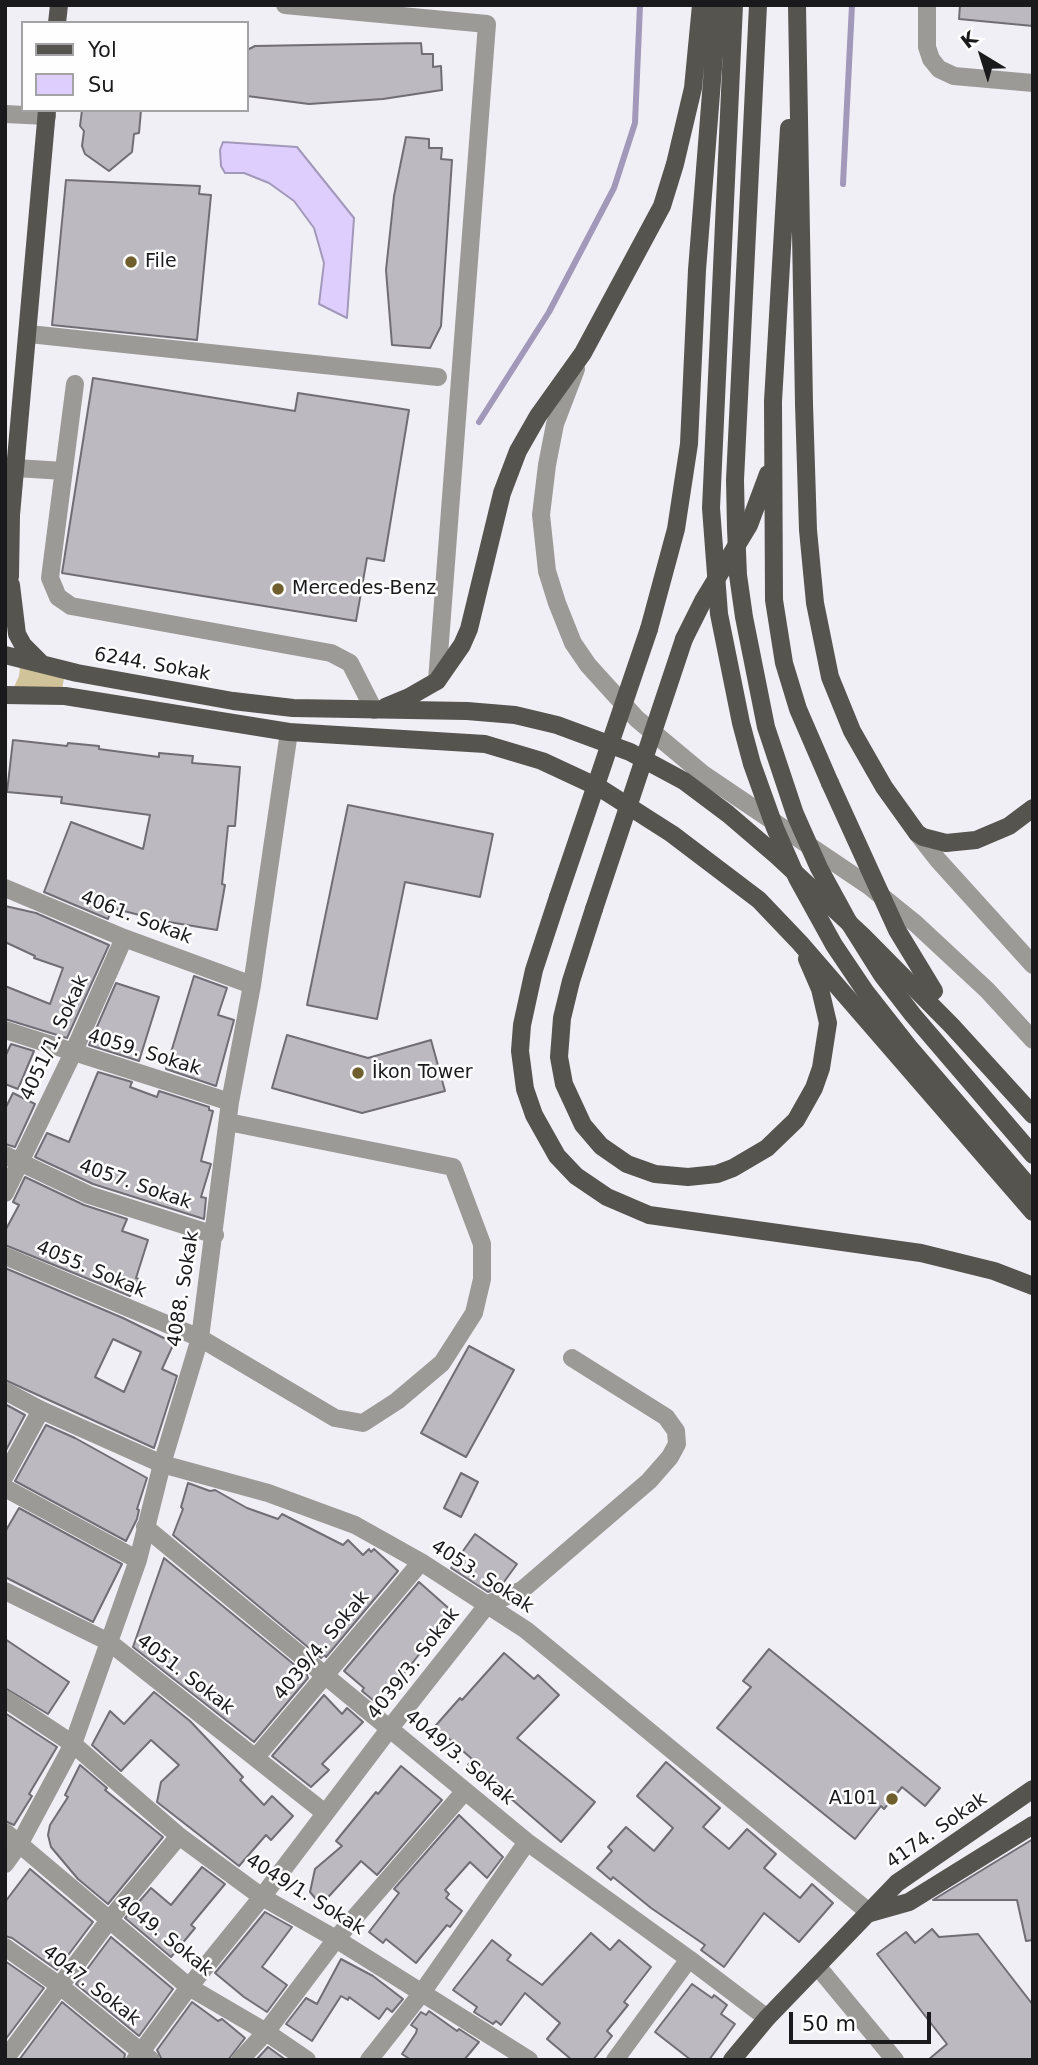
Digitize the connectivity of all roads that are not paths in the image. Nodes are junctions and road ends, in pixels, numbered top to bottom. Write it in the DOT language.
graph roads {
  1 [pos="285,5"];
  2 [pos="701,5"];
  3 [pos="718,5"];
  4 [pos="734,5"];
  5 [pos="758,5"];
  6 [pos="797,5"];
  7 [pos="928,5"];
  8 [pos="1033,83"];
  9 [pos="47,113"];
  10 [pos="5,114"];
  11 [pos="29,334"];
  12 [pos="583,353"];
  13 [pos="438,377"];
  14 [pos="75,384"];
  15 [pos="772,457"];
  16 [pos="16,468"];
  17 [pos="64,471"];
  18 [pos="8,521"];
  19 [pos="10,576"];
  20 [pos="5,598"];
  21 [pos="5,655"];
  22 [pos="44,665"];
  23 [pos="437,681"];
  24 [pos="5,695"];
  25 [pos="374,710"];
  26 [pos="289,732"];
  27 [pos="1033,808"];
  28 [pos="917,833"];
  29 [pos="5,888"];
  30 [pos="124,938"];
  31 [pos="800,943"];
  32 [pos="1033,965"];
  33 [pos="252,985"];
  34 [pos="5,1030"];
  35 [pos="1033,1040"];
  36 [pos="73,1053"];
  37 [pos="981,1056"];
  38 [pos="230,1102"];
  39 [pos="1033,1115"];
  40 [pos="228,1122"];
  41 [pos="1033,1155"];
  42 [pos="12,1158"];
  43 [pos="1033,1191"];
  44 [pos="5,1193"];
  45 [pos="1033,1212"];
  46 [pos="215,1235"];
  47 [pos="5,1256"];
  48 [pos="1033,1286"];
  49 [pos="200,1338"];
  50 [pos="572,1358"];
  51 [pos="5,1391"];
  52 [pos="41,1410"];
  53 [pos="162,1464"];
  54 [pos="5,1476"];
  55 [pos="5,1488"];
  56 [pos="145,1527"];
  57 [pos="138,1560"];
  58 [pos="421,1562"];
  59 [pos="5,1591"];
  60 [pos="488,1604"];
  61 [pos="109,1642"];
  62 [pos="324,1676"];
  63 [pos="5,1699"];
  64 [pos="390,1728"];
  65 [pos="73,1744"];
  66 [pos="256,1757"];
  67 [pos="1033,1789"];
  68 [pos="465,1791"];
  69 [pos="324,1813"];
  70 [pos="1033,1825"];
  71 [pos="179,1836"];
  72 [pos="13,1837"];
  73 [pos="527,1842"];
  74 [pos="5,1864"];
  75 [pos="262,1897"];
  76 [pos="870,1913"];
  77 [pos="110,1919"];
  78 [pos="336,1939"];
  79 [pos="5,1947"];
  80 [pos="689,1959"];
  81 [pos="818,1967"];
  82 [pos="60,1986"];
  83 [pos="189,1987"];
  84 [pos="421,1994"];
  85 [pos="767,2018"];
  86 [pos="266,2032"];
  87 [pos="142,2057"];
  88 [pos="5,2059"];
  89 [pos="240,2060"];
  90 [pos="307,2060"];
  91 [pos="369,2060"];
  92 [pos="530,2060"];
  93 [pos="615,2060"];
  94 [pos="733,2060"];
  95 [pos="895,2060"];
  1 -- 23 [label="street"];
  2 -- 12 [label="main road"];
  3 -- 48 [label="main road, bridge"];
  4 -- 43 [label="main road, bridge"];
  5 -- 41 [label="main road, bridge"];
  6 -- 15 [label="main road"];
  6 -- 28 [label="main road"];
  7 -- 8 [label="street"];
  9 -- 10 [label="street"];
  9 -- 11 [label="main road"];
  11 -- 13 [label="street"];
  11 -- 16 [label="main road"];
  12 -- 23 [label="main road"];
  12 -- 35 [label="street"];
  14 -- 17 [label="street"];
  15 -- 31 [label="main road, bridge"];
  15 -- 37 [label="main road, bridge"];
  16 -- 17 [label="street"];
  16 -- 18 [label="main road"];
  17 -- 25 [label="street"];
  18 -- 19 [label="main road"];
  19 -- 20 [label="main road"];
  19 -- 22 [label="main road"];
  21 -- 22 [label="main road, 6244. Sokak"];
  22 -- 25 [label="main road, 6244. Sokak"];
  23 -- 25 [label="main road"];
  24 -- 26 [label="main road"];
  25 -- 37 [label="main road, 6244. Sokak"];
  26 -- 31 [label="main road"];
  26 -- 33 [label="street, 4088. Sokak"];
  27 -- 28 [label="main road"];
  28 -- 32 [label="street"];
  29 -- 30 [label="street, 4061. Sokak"];
  30 -- 33 [label="street, 4061. Sokak"];
  30 -- 36 [label="street, 4051/1. Sokak"];
  31 -- 45 [label="main road"];
  33 -- 38 [label="street, 4088. Sokak"];
  34 -- 36 [label="street, 4059. Sokak"];
  36 -- 38 [label="street, 4059. Sokak"];
  36 -- 42 [label="street, 4051/1. Sokak"];
  37 -- 39 [label="main road"];
  38 -- 40 [label="street, 4088. Sokak"];
  40 -- 46 [label="street, 4088. Sokak"];
  40 -- 49 [label="street, 4055. Sokak"];
  42 -- 44 [label="street, 4051/1. Sokak"];
  42 -- 46 [label="street, 4057. Sokak"];
  46 -- 49 [label="street, 4088. Sokak"];
  47 -- 49 [label="street, 4055. Sokak"];
  49 -- 53 [label="street, 4088. Sokak"];
  50 -- 60 [label="street, 4039/3. Sokak"];
  51 -- 52 [label="street, 4053. Sokak"];
  52 -- 53 [label="street, 4053. Sokak"];
  52 -- 54 [label="street"];
  53 -- 56 [label="street, 4088. Sokak"];
  53 -- 58 [label="street, 4053. Sokak"];
  55 -- 57 [label="street"];
  56 -- 57 [label="street, 4088. Sokak"];
  56 -- 62 [label="street, 4049/3. Sokak"];
  57 -- 61 [label="street, 4088. Sokak"];
  58 -- 60 [label="street, 4053. Sokak"];
  58 -- 62 [label="street, 4039/4. Sokak"];
  59 -- 61 [label="street, 4051. Sokak"];
  60 -- 64 [label="street, 4039/3. Sokak"];
  60 -- 76 [label="street, 4053. Sokak"];
  61 -- 65 [label="street, 4088. Sokak"];
  61 -- 66 [label="street, 4051. Sokak"];
  62 -- 64 [label="street, 4049/3. Sokak"];
  62 -- 66 [label="street, 4039/4. Sokak"];
  63 -- 65 [label="street, 4049/1. Sokak"];
  64 -- 68 [label="street, 4049/3. Sokak"];
  64 -- 69 [label="street, 4039/3. Sokak"];
  65 -- 71 [label="street, 4049/1. Sokak"];
  65 -- 72 [label="street, 4088. Sokak"];
  66 -- 69 [label="street, 4051. Sokak"];
  67 -- 76 [label="main road, 4174. Sokak"];
  68 -- 73 [label="street, 4049/3. Sokak"];
  68 -- 78 [label="street"];
  69 -- 75 [label="street, 4039/3. Sokak"];
  70 -- 76 [label="main road"];
  71 -- 75 [label="street, 4049/1. Sokak"];
  71 -- 77 [label="street"];
  72 -- 74 [label="street, 4088. Sokak"];
  72 -- 77 [label="street, 4049. Sokak"];
  73 -- 80 [label="street, 4049/3. Sokak"];
  73 -- 84 [label="street"];
  75 -- 78 [label="street, 4049/1. Sokak"];
  75 -- 83 [label="street, 4039/3. Sokak"];
  76 -- 81 [label="main road, 4174. Sokak"];
  77 -- 82 [label="street"];
  77 -- 83 [label="street, 4049. Sokak"];
  78 -- 84 [label="street, 4049/1. Sokak"];
  78 -- 86 [label="street"];
  79 -- 82 [label="street, 4047. Sokak"];
  80 -- 85 [label="street, 4049/3. Sokak"];
  80 -- 93 [label="street"];
  81 -- 85 [label="main road, 4174. Sokak"];
  81 -- 95 [label="street"];
  82 -- 87 [label="street, 4047. Sokak"];
  82 -- 88 [label="street"];
  83 -- 86 [label="street, 4049. Sokak"];
  83 -- 87 [label="street, 4039/3. Sokak"];
  84 -- 91 [label="street"];
  84 -- 92 [label="street, 4049/1. Sokak"];
  85 -- 94 [label="main road, 4174. Sokak"];
  86 -- 89 [label="street"];
  86 -- 90 [label="street, 4049. Sokak"];
}
